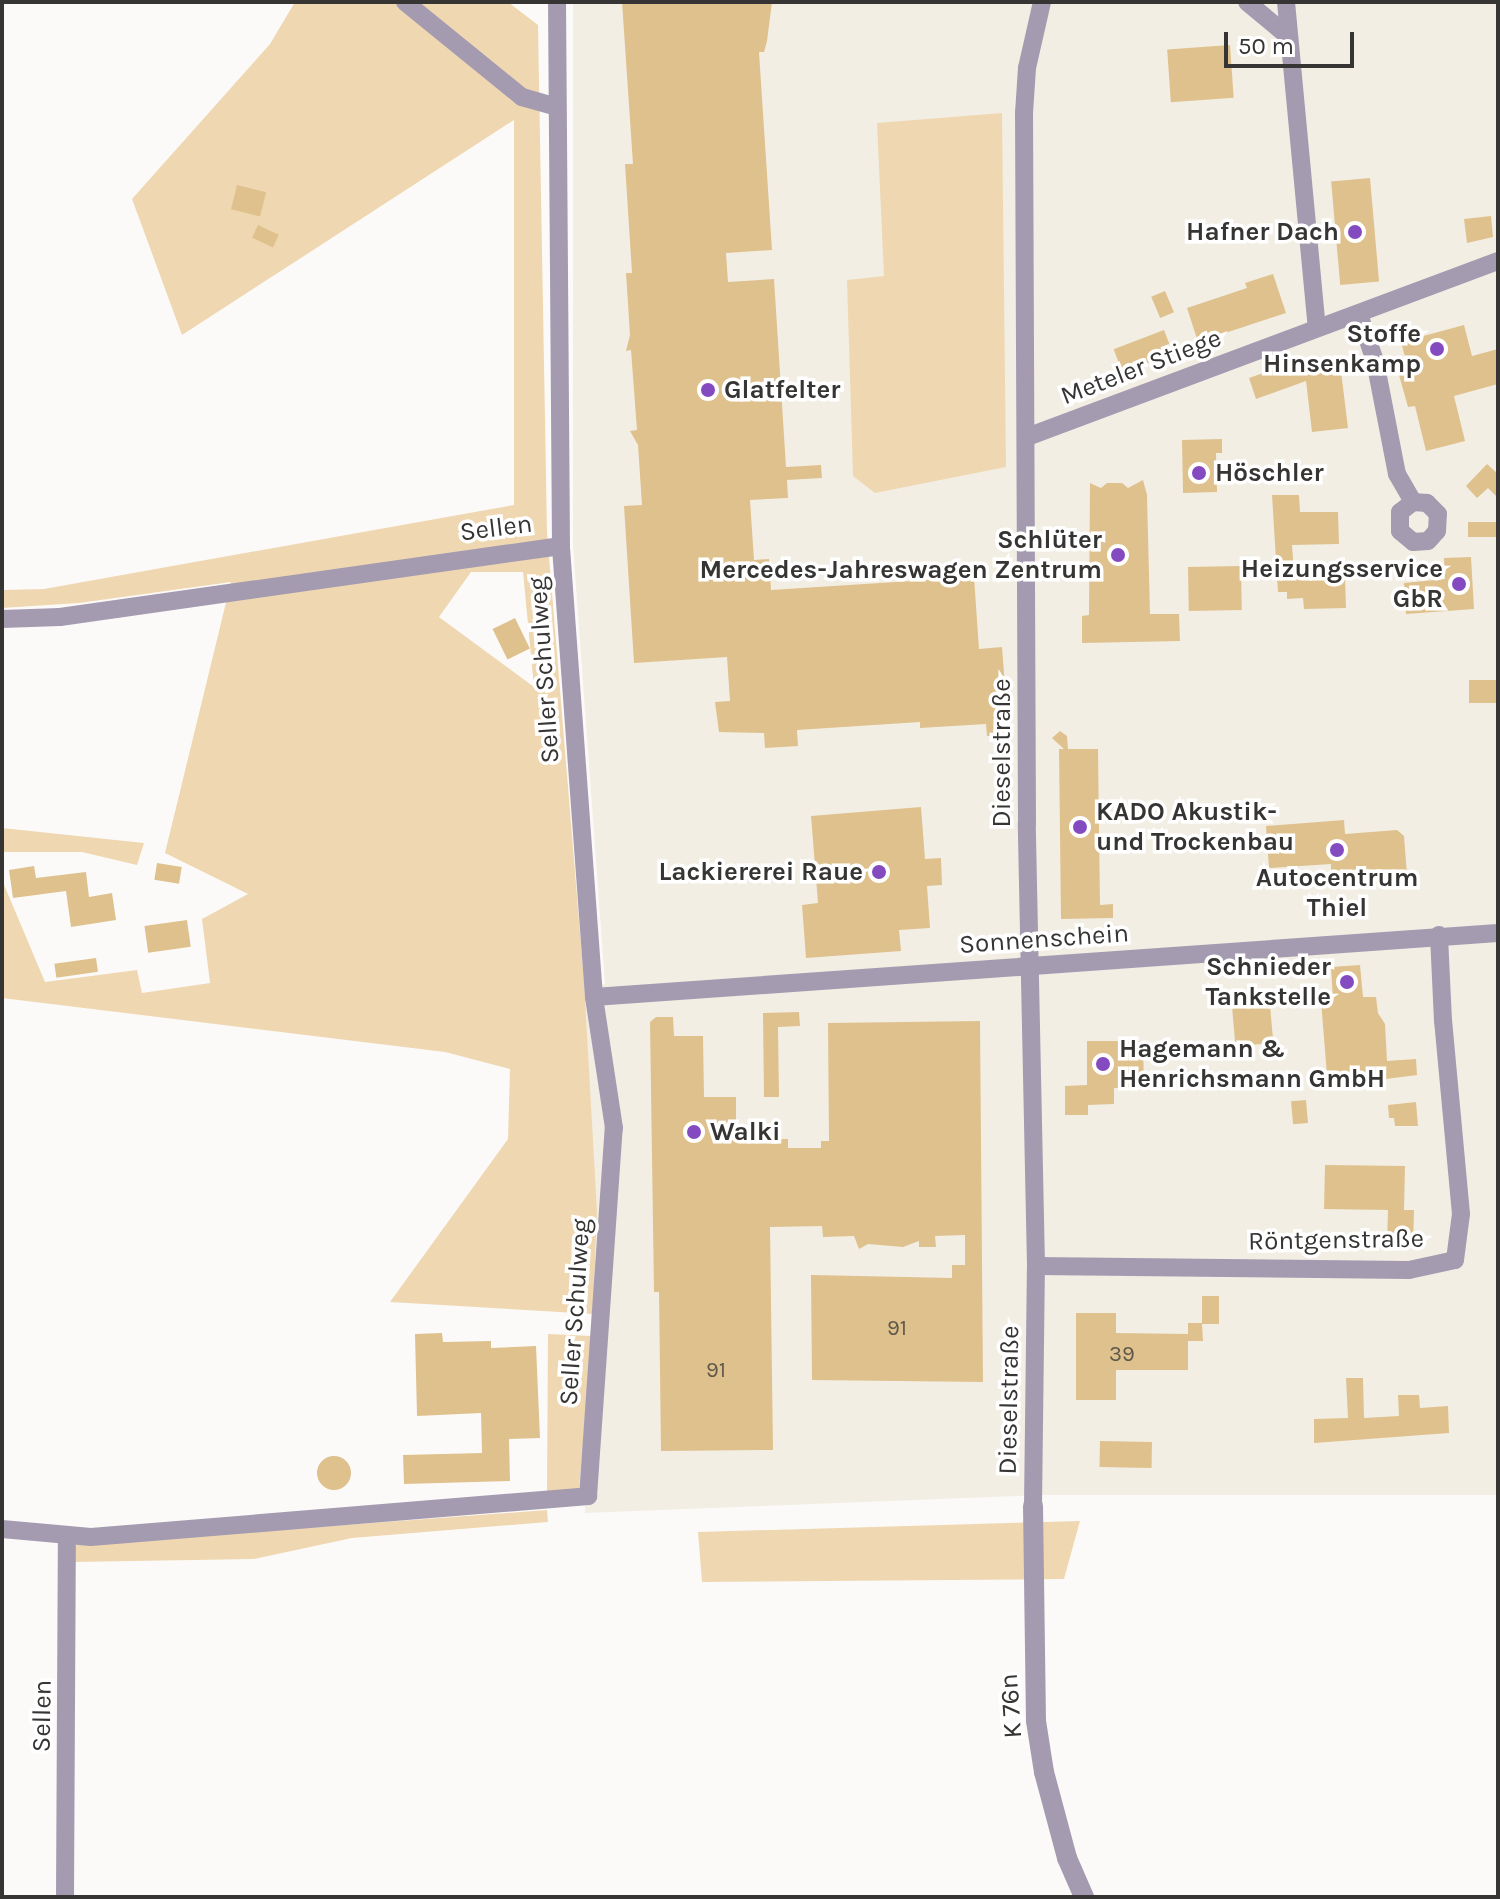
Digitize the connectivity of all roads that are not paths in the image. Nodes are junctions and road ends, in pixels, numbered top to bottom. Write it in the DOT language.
graph roads {
  1 [pos="405,2"];
  2 [pos="557,2"];
  3 [pos="1042,2"];
  4 [pos="1247,2"];
  5 [pos="1286,2"];
  6 [pos="1289,37"];
  7 [pos="557,107"];
  8 [pos="1498,261"];
  9 [pos="1359,314"];
  10 [pos="1317,327"];
  11 [pos="1027,437"];
  12 [pos="1413,502"];
  13 [pos="561,546"];
  14 [pos="2,619"];
  15 [pos="1498,933"];
  16 [pos="1439,935"];
  17 [pos="1032,966"];
  18 [pos="594,997"];
  19 [pos="1036,1266"];
  20 [pos="1033,1506"];
  21 [pos="2,1529"];
  22 [pos="67,1537"];
  23 [pos="65,1897"];
  24 [pos="1084,1897"];
  1 -- 7 [label="street"];
  2 -- 7 [label="street, Sellen"];
  3 -- 11 [label="street, Dieselstraße"];
  4 -- 6 [label="street"];
  5 -- 6 [label="street"];
  6 -- 10 [label="street"];
  7 -- 13 [label="street, Sellen"];
  8 -- 9 [label="street, Meteler Stiege"];
  9 -- 10 [label="street, Meteler Stiege"];
  9 -- 12 [label="street"];
  10 -- 11 [label="street, Meteler Stiege"];
  11 -- 17 [label="street, Dieselstraße"];
  13 -- 14 [label="street, Sellen"];
  13 -- 18 [label="street, Seller Schulweg"];
  15 -- 16 [label="street, Sonnenschein"];
  16 -- 17 [label="street, Sonnenschein"];
  16 -- 19 [label="street, Röntgenstraße"];
  17 -- 18 [label="street, Sonnenschein"];
  17 -- 19 [label="street, Dieselstraße"];
  18 -- 22 [label="street, Seller Schulweg"];
  19 -- 20 [label="street, Dieselstraße"];
  20 -- 24 [label="street, K 76n / K 76n"];
  21 -- 22 [label="street, Seller Schulweg"];
  22 -- 23 [label="street, Sellen"];
}
